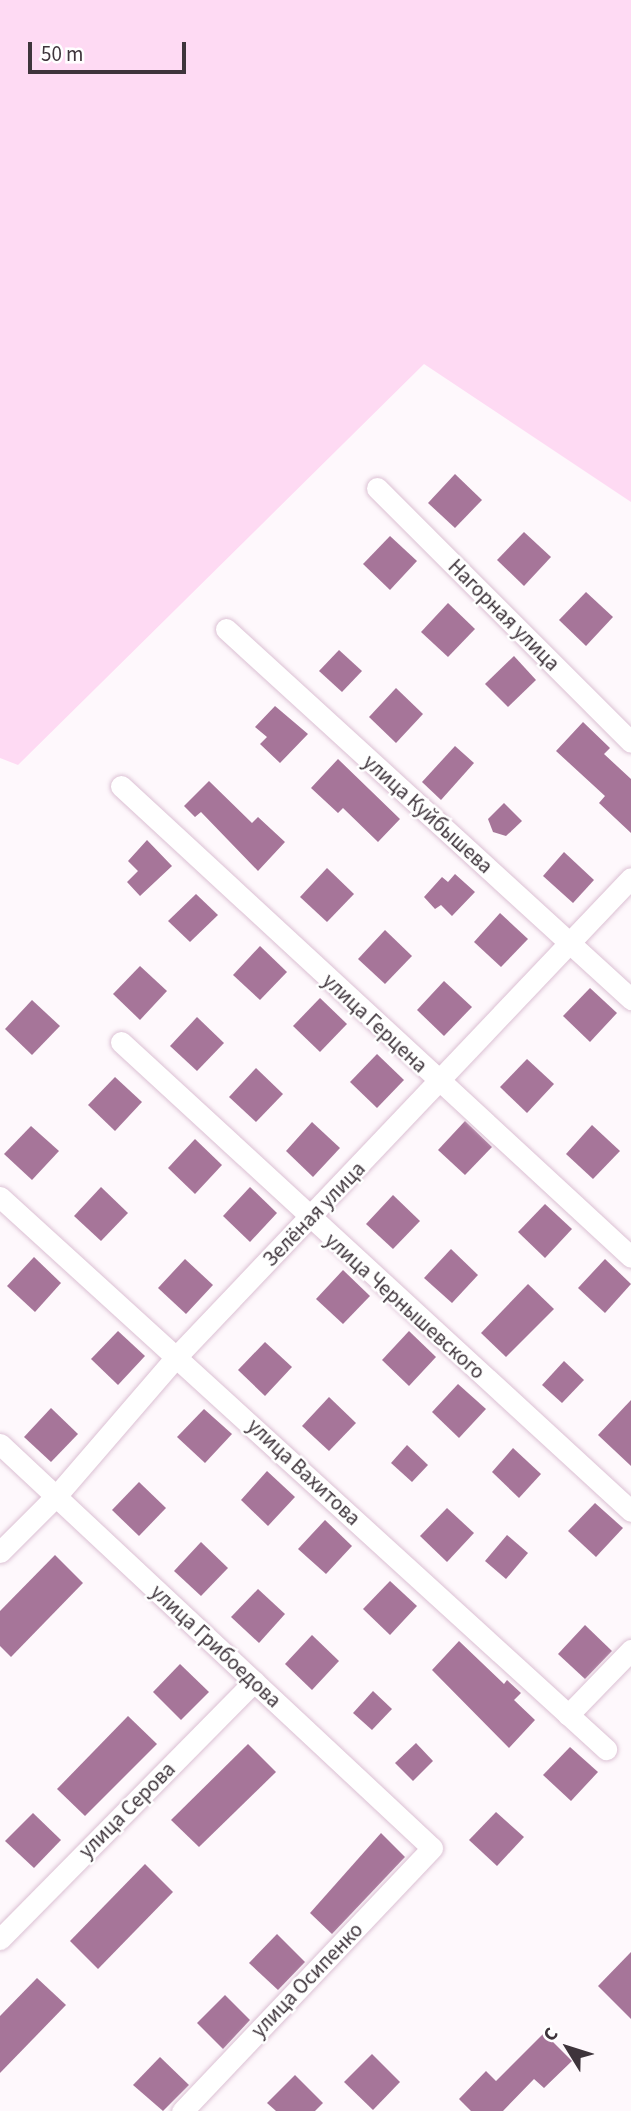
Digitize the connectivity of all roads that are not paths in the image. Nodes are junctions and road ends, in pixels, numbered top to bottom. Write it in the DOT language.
graph roads {
  1 [pos="377,488"];
  2 [pos="226,629"];
  3 [pos="631,742"];
  4 [pos="121,786"];
  5 [pos="631,878"];
  6 [pos="570,943"];
  7 [pos="631,999"];
  8 [pos="121,1042"];
  9 [pos="440,1084"];
  10 [pos="0,1197"];
  11 [pos="310,1220"];
  12 [pos="631,1257"];
  13 [pos="177,1356"];
  14 [pos="0,1444"];
  15 [pos="57,1495"];
  16 [pos="631,1511"];
  17 [pos="0,1552"];
  18 [pos="631,1650"];
  19 [pos="254,1681"];
  20 [pos="568,1715"];
  21 [pos="606,1749"];
  22 [pos="432,1848"];
  23 [pos="0,1939"];
  24 [pos="182,2111"];
  1 -- 3 [label="street, Нагорная улица"];
  2 -- 6 [label="street, улица Куйбышева"];
  4 -- 9 [label="street, улица Герцена"];
  5 -- 6 [label="street, Зелёная улица"];
  6 -- 7 [label="street, улица Куйбышева"];
  6 -- 9 [label="street, Зелёная улица"];
  8 -- 11 [label="street, улица Чернышевского"];
  9 -- 11 [label="street, Зелёная улица"];
  9 -- 12 [label="street, улица Герцена"];
  10 -- 13 [label="street, улица Вахитова"];
  11 -- 13 [label="street, Зелёная улица"];
  11 -- 16 [label="street, улица Чернышевского"];
  13 -- 15 [label="street, Зелёная улица"];
  13 -- 20 [label="street, улица Вахитова"];
  14 -- 15 [label="street, улица Грибоедова"];
  15 -- 17 [label="street, Зелёная улица"];
  15 -- 19 [label="street, улица Грибоедова"];
  18 -- 20 [label="street"];
  19 -- 22 [label="street, улица Грибоедова"];
  19 -- 23 [label="street, улица Серова"];
  20 -- 21 [label="street, улица Вахитова"];
  22 -- 24 [label="street, улица Осипенко"];
}
